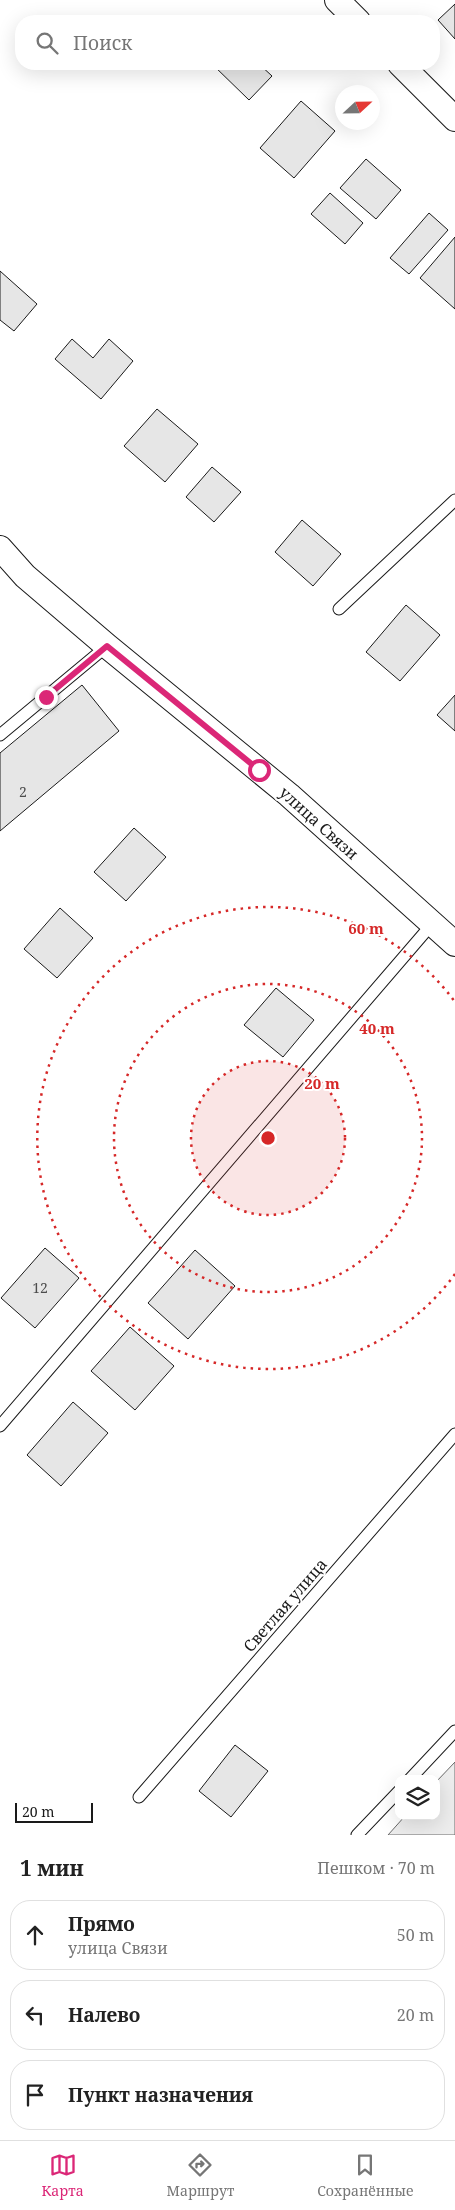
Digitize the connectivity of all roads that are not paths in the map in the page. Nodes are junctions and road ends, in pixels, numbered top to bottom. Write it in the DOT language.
graph roads {
  1 [pos="337,0"];
  2 [pos="352,15"];
  3 [pos="406,70"];
  4 [pos="455,119"];
  5 [pos="455,500"];
  6 [pos="0,548"];
  7 [pos="339,609"];
  8 [pos="107,646"];
  9 [pos="0,736"];
  10 [pos="432,924"];
  11 [pos="455,944"];
  12 [pos="0,1426"];
  13 [pos="455,1434"];
  14 [pos="455,1731"];
  15 [pos="414,1775"];
  16 [pos="395,1795"];
  17 [pos="140,1797"];
  18 [pos="357,1835"];
  1 -- 2 [label="street"];
  3 -- 4 [label="street"];
  5 -- 7 [label="lane"];
  6 -- 8 [label="street, улица Связи"];
  8 -- 9 [label="lane"];
  8 -- 10 [label="street, улица Связи"];
  10 -- 11 [label="street, улица Связи"];
  10 -- 12 [label="lane"];
  13 -- 17 [label="lane, Светлая улица"];
  14 -- 15 [label="lane"];
  16 -- 18 [label="lane"];
}
